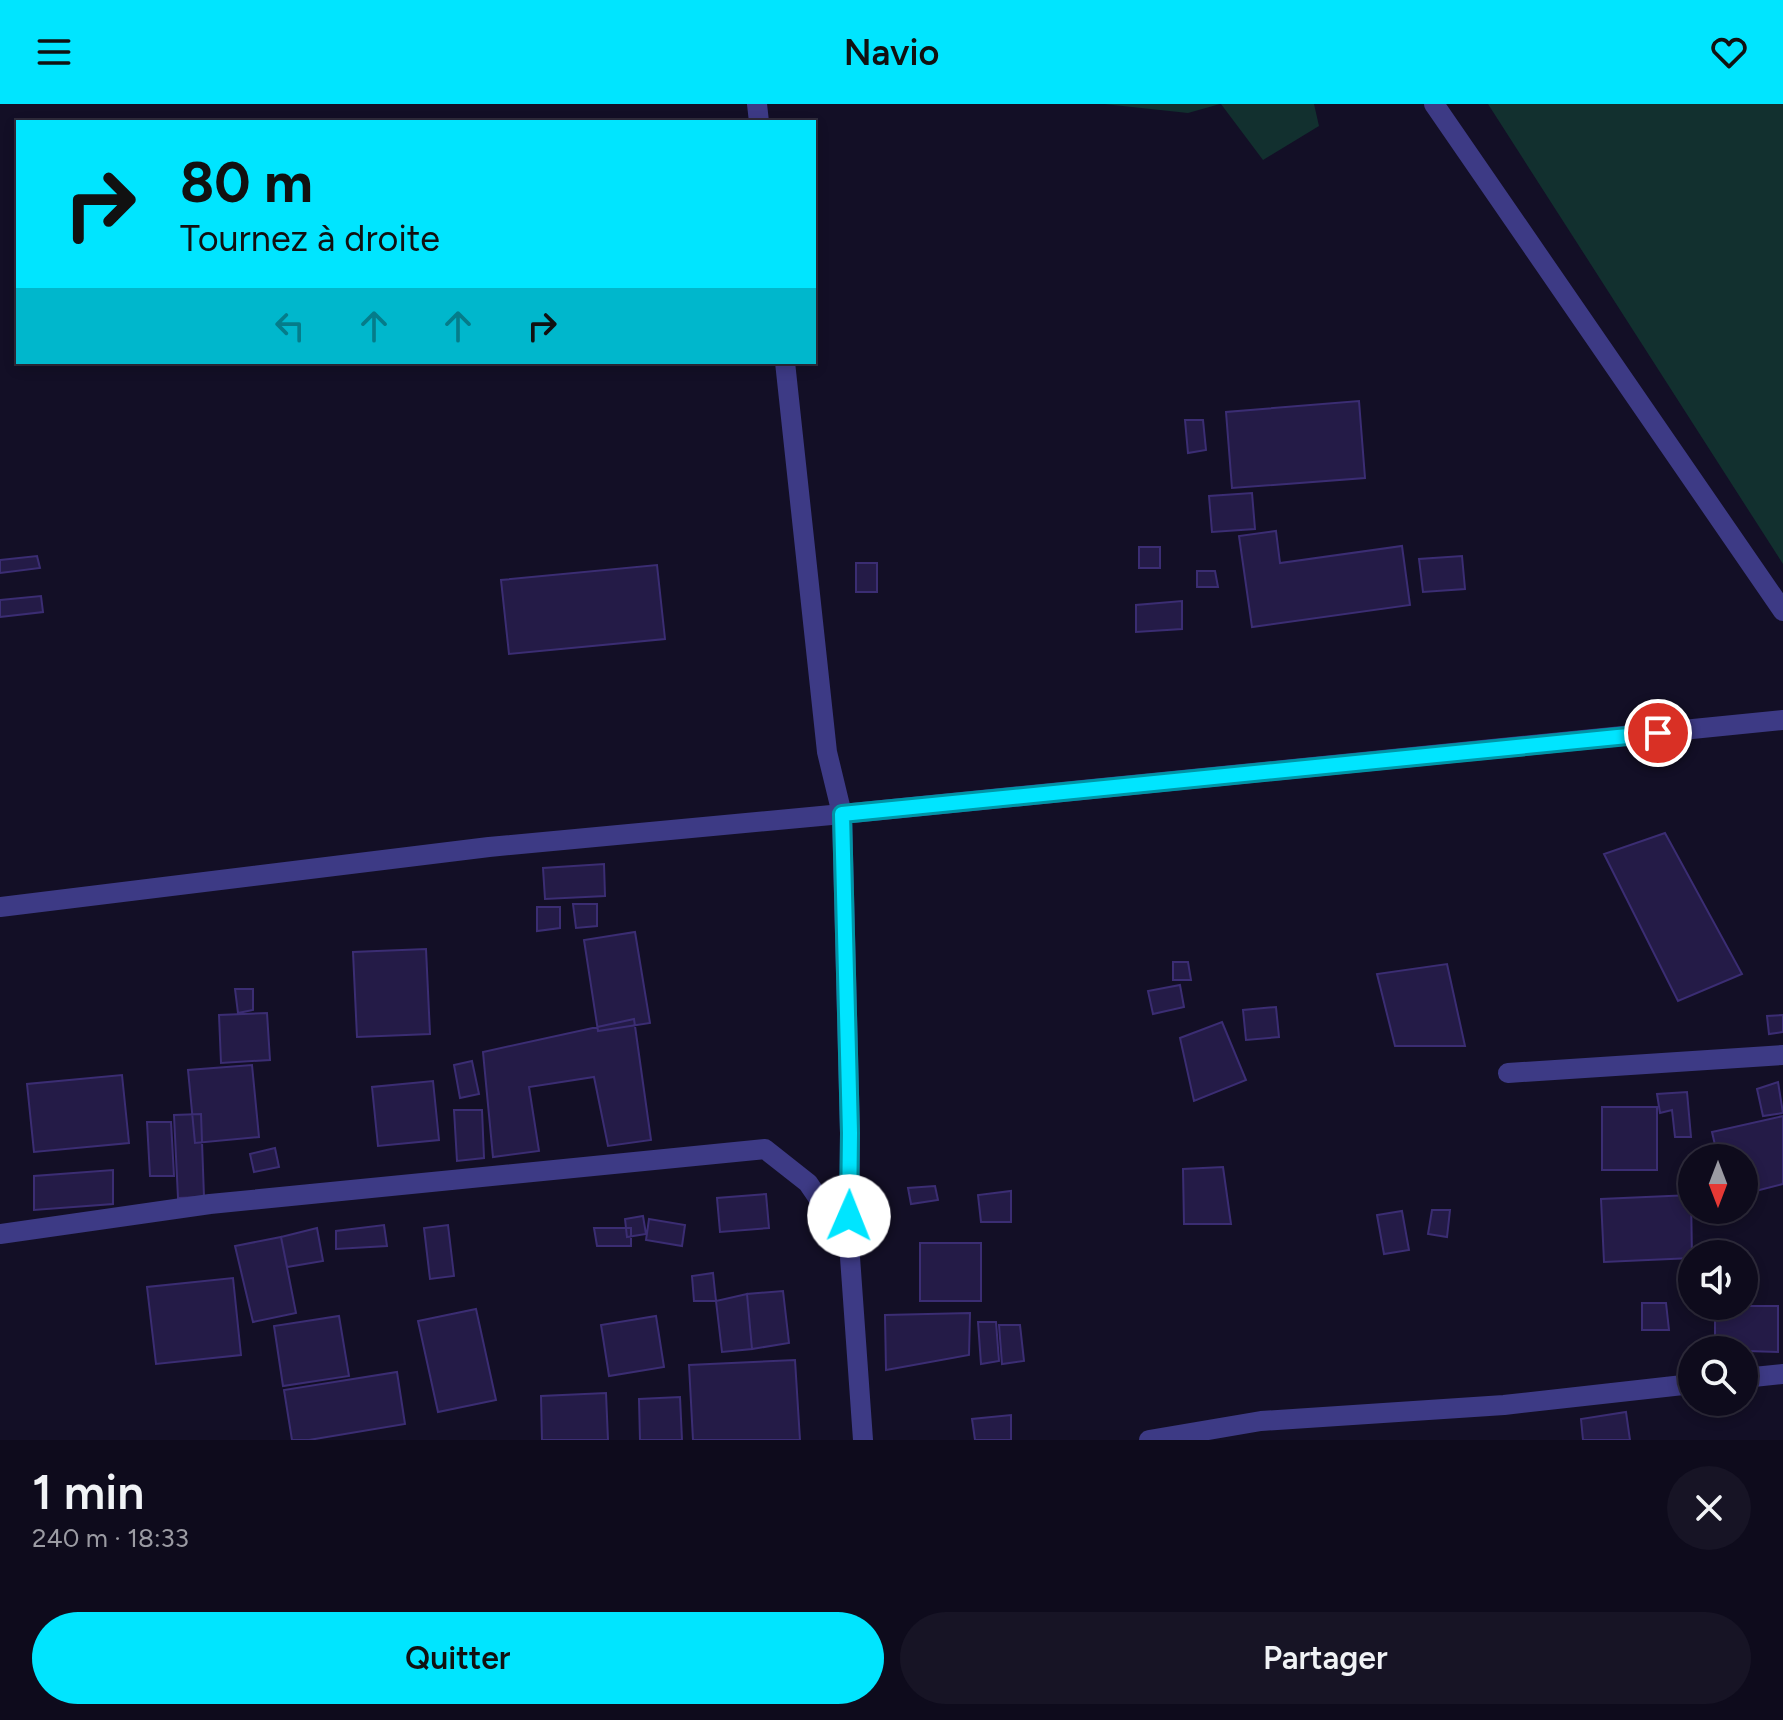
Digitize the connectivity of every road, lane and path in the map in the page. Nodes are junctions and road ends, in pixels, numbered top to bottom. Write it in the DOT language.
graph roads {
  1 [pos="1434,104"];
  2 [pos="785,364"];
  3 [pos="1783,611"];
  4 [pos="1783,720"];
  5 [pos="842,814"];
  6 [pos="0,907"];
  7 [pos="1783,1055"];
  8 [pos="1508,1073"];
  9 [pos="0,1234"];
  10 [pos="849,1243"];
  11 [pos="1783,1374"];
  12 [pos="1758,1377"];
  13 [pos="1678,1386"];
  14 [pos="863,1440"];
  15 [pos="1149,1440"];
  1 -- 3 [label="street"];
  2 -- 5 [label="street"];
  4 -- 5 [label="street"];
  5 -- 6 [label="street"];
  5 -- 10 [label="street"];
  7 -- 8 [label="street"];
  9 -- 10 [label="street"];
  10 -- 14 [label="street"];
  11 -- 12 [label="street"];
  13 -- 15 [label="street"];
}
